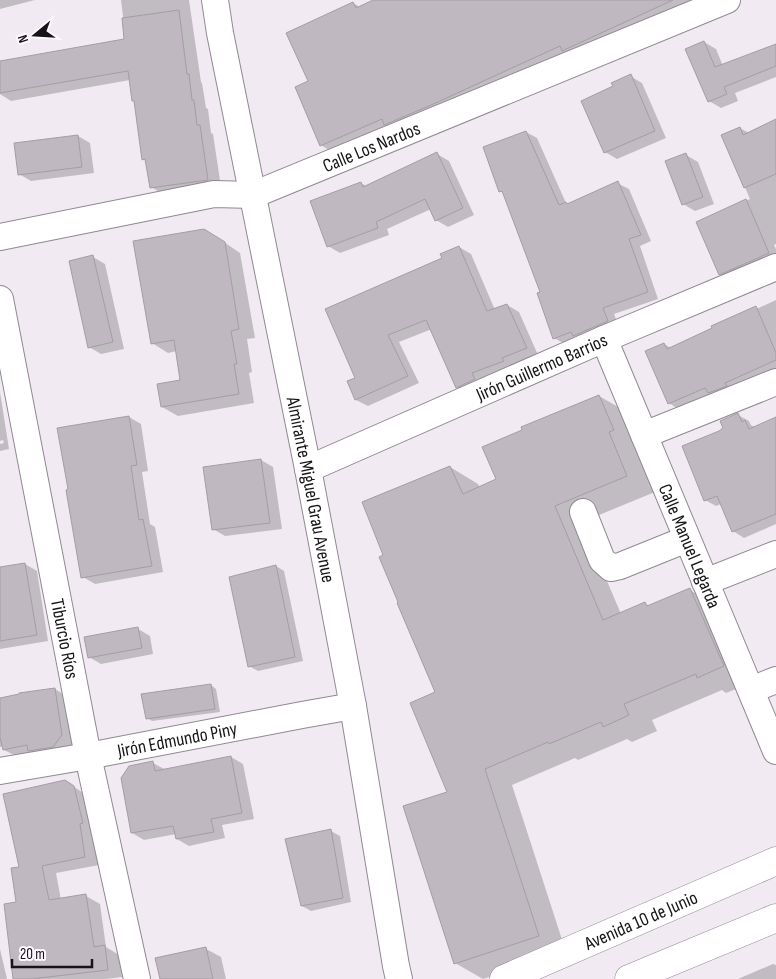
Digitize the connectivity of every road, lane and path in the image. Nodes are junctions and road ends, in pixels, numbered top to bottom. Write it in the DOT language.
graph roads {
  1 [pos="215,0"];
  2 [pos="727,0"];
  3 [pos="253,195"];
  4 [pos="0,237"];
  5 [pos="776,267"];
  6 [pos="0,298"];
  7 [pos="604,339"];
  8 [pos="776,382"];
  9 [pos="644,435"];
  10 [pos="308,469"];
  11 [pos="583,512"];
  12 [pos="687,538"];
  13 [pos="776,554"];
  14 [pos="706,582"];
  15 [pos="776,680"];
  16 [pos="751,690"];
  17 [pos="353,706"];
  18 [pos="776,751"];
  19 [pos="88,756"];
  20 [pos="0,771"];
  21 [pos="776,861"];
  22 [pos="776,918"];
  23 [pos="137,979"];
  24 [pos="399,979"];
  25 [pos="504,979"];
  26 [pos="629,979"];
  1 -- 3 [label="street, Almirante Miguel Grau Avenue"];
  2 -- 3 [label="street, Calle Los Nardos"];
  3 -- 4 [label="street, Calle Los Nardos"];
  3 -- 10 [label="street, Almirante Miguel Grau Avenue"];
  5 -- 7 [label="street, Jirón Guillermo Barrios"];
  6 -- 19 [label="street, Tiburcio Ríos"];
  7 -- 9 [label="street, Calle Manuel Legarda"];
  7 -- 10 [label="street, Jirón Guillermo Barrios"];
  8 -- 9 [label="street"];
  9 -- 12 [label="street, Calle Manuel Legarda"];
  10 -- 17 [label="street, Almirante Miguel Grau Avenue"];
  11 -- 12 [label="street"];
  12 -- 14 [label="street, Calle Manuel Legarda"];
  13 -- 14 [label="street"];
  14 -- 16 [label="street, Calle Manuel Legarda"];
  15 -- 16 [label="street"];
  16 -- 18 [label="street, Calle Manuel Legarda"];
  17 -- 19 [label="street, Jirón Edmundo Piny"];
  17 -- 24 [label="street, Almirante Miguel Grau Avenue"];
  19 -- 20 [label="street, Jirón Edmundo Piny"];
  19 -- 23 [label="street, Tiburcio Ríos"];
  21 -- 25 [label="street, Avenida 10 de Junio"];
  22 -- 26 [label="street"];
}
